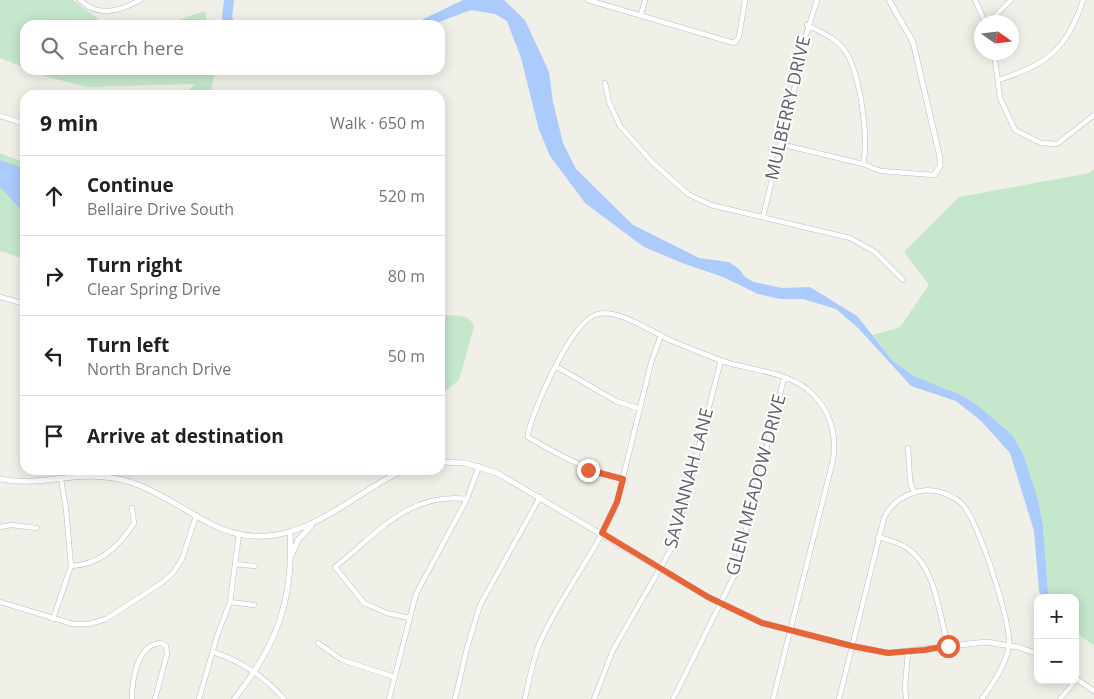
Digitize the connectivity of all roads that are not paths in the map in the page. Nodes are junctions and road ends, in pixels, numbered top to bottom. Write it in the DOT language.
graph roads {
  1 [pos="80,0"];
  2 [pos="140,0"];
  3 [pos="588,0"];
  4 [pos="645,0"];
  5 [pos="745,0"];
  6 [pos="817,0"];
  7 [pos="889,0"];
  8 [pos="975,0"];
  9 [pos="1011,0"];
  10 [pos="1082,0"];
  11 [pos="641,14"];
  12 [pos="982,15"];
  13 [pos="996,15"];
  14 [pos="807,26"];
  15 [pos="995,60"];
  16 [pos="998,80"];
  17 [pos="605,83"];
  18 [pos="1094,115"];
  19 [pos="0,116"];
  20 [pos="20,122"];
  21 [pos="780,144"];
  22 [pos="863,164"];
  23 [pos="934,175"];
  24 [pos="762,217"];
  25 [pos="902,280"];
  26 [pos="0,297"];
  27 [pos="20,303"];
  28 [pos="660,335"];
  29 [pos="721,360"];
  30 [pos="557,367"];
  31 [pos="784,378"];
  32 [pos="640,409"];
  33 [pos="908,448"];
  34 [pos="445,462"];
  35 [pos="479,466"];
  36 [pos="395,475"];
  37 [pos="0,479"];
  38 [pos="61,479"];
  39 [pos="623,479"];
  40 [pos="914,492"];
  41 [pos="540,497"];
  42 [pos="467,499"];
  43 [pos="132,508"];
  44 [pos="196,516"];
  45 [pos="314,524"];
  46 [pos="0,526"];
  47 [pos="37,528"];
  48 [pos="290,533"];
  49 [pos="602,533"];
  50 [pos="239,534"];
  51 [pos="878,537"];
  52 [pos="291,557"];
  53 [pos="235,564"];
  54 [pos="71,566"];
  55 [pos="255,566"];
  56 [pos="661,568"];
  57 [pos="0,602"];
  58 [pos="230,602"];
  59 [pos="720,604"];
  60 [pos="254,605"];
  61 [pos="409,618"];
  62 [pos="53,619"];
  63 [pos="791,631"];
  64 [pos="318,644"];
  65 [pos="1008,645"];
  66 [pos="852,646"];
  67 [pos="948,646"];
  68 [pos="213,652"];
  69 [pos="908,652"];
  70 [pos="1034,653"];
  71 [pos="255,671"];
  72 [pos="394,677"];
  73 [pos="1079,680"];
  74 [pos="1071,684"];
  75 [pos="1094,691"];
  76 [pos="132,699"];
  77 [pos="155,699"];
  78 [pos="199,699"];
  79 [pos="234,699"];
  80 [pos="284,699"];
  81 [pos="389,699"];
  82 [pos="455,699"];
  83 [pos="525,699"];
  84 [pos="594,699"];
  85 [pos="673,699"];
  86 [pos="774,699"];
  87 [pos="839,699"];
  88 [pos="906,699"];
  89 [pos="982,699"];
  90 [pos="1060,699"];
  1 -- 2 [label="street"];
  3 -- 11 [label="street"];
  4 -- 11 [label="street"];
  5 -- 11 [label="street"];
  6 -- 14 [label="street, MULBERRY DRIVE"];
  7 -- 23 [label="street"];
  8 -- 12 [label="street"];
  9 -- 13 [label="street"];
  10 -- 16 [label="street"];
  14 -- 21 [label="street, MULBERRY DRIVE"];
  14 -- 22 [label="street"];
  15 -- 16 [label="street"];
  16 -- 18 [label="street"];
  17 -- 24 [label="street"];
  19 -- 20 [label="street"];
  21 -- 22 [label="street"];
  21 -- 24 [label="street, MULBERRY DRIVE"];
  22 -- 23 [label="street"];
  24 -- 25 [label="street"];
  26 -- 27 [label="street"];
  28 -- 29 [label="street"];
  28 -- 30 [label="street"];
  28 -- 32 [label="street"];
  29 -- 31 [label="street"];
  29 -- 56 [label="street, SAVANNAH LANE"];
  30 -- 32 [label="street"];
  30 -- 39 [label="street"];
  31 -- 59 [label="street, GLEN MEADOW DRIVE"];
  31 -- 63 [label="street"];
  32 -- 39 [label="street"];
  33 -- 40 [label="street"];
  34 -- 35 [label="street"];
  35 -- 41 [label="street"];
  35 -- 42 [label="street"];
  36 -- 45 [label="street"];
  37 -- 38 [label="street"];
  38 -- 44 [label="street"];
  38 -- 54 [label="street"];
  39 -- 49 [label="street"];
  40 -- 51 [label="street"];
  40 -- 65 [label="street"];
  41 -- 49 [label="street"];
  41 -- 82 [label="street"];
  42 -- 61 [label="street"];
  42 -- 61 [label="street"];
  43 -- 54 [label="street"];
  44 -- 50 [label="street"];
  44 -- 62 [label="street"];
  45 -- 48 [label="street"];
  45 -- 52 [label="street"];
  46 -- 47 [label="street"];
  48 -- 50 [label="street"];
  48 -- 52 [label="street"];
  49 -- 56 [label="street"];
  49 -- 83 [label="street"];
  50 -- 53 [label="street"];
  51 -- 66 [label="street"];
  51 -- 67 [label="street"];
  52 -- 71 [label="street"];
  53 -- 55 [label="street"];
  53 -- 58 [label="street"];
  54 -- 62 [label="street"];
  56 -- 59 [label="street"];
  56 -- 84 [label="street, SAVANNAH LANE"];
  57 -- 62 [label="street"];
  58 -- 60 [label="street"];
  58 -- 68 [label="street"];
  59 -- 63 [label="street"];
  59 -- 85 [label="street, GLEN MEADOW DRIVE"];
  61 -- 72 [label="street"];
  63 -- 66 [label="street"];
  63 -- 86 [label="street"];
  64 -- 72 [label="street"];
  65 -- 67 [label="street"];
  65 -- 70 [label="street"];
  65 -- 89 [label="street"];
  66 -- 69 [label="street"];
  66 -- 87 [label="street"];
  67 -- 69 [label="street"];
  68 -- 71 [label="street"];
  68 -- 78 [label="street"];
  69 -- 88 [label="street"];
  71 -- 79 [label="street"];
  71 -- 80 [label="street"];
  72 -- 81 [label="street"];
  73 -- 75 [label="street"];
  74 -- 90 [label="street"];
  76 -- 77 [label="street"];
}
